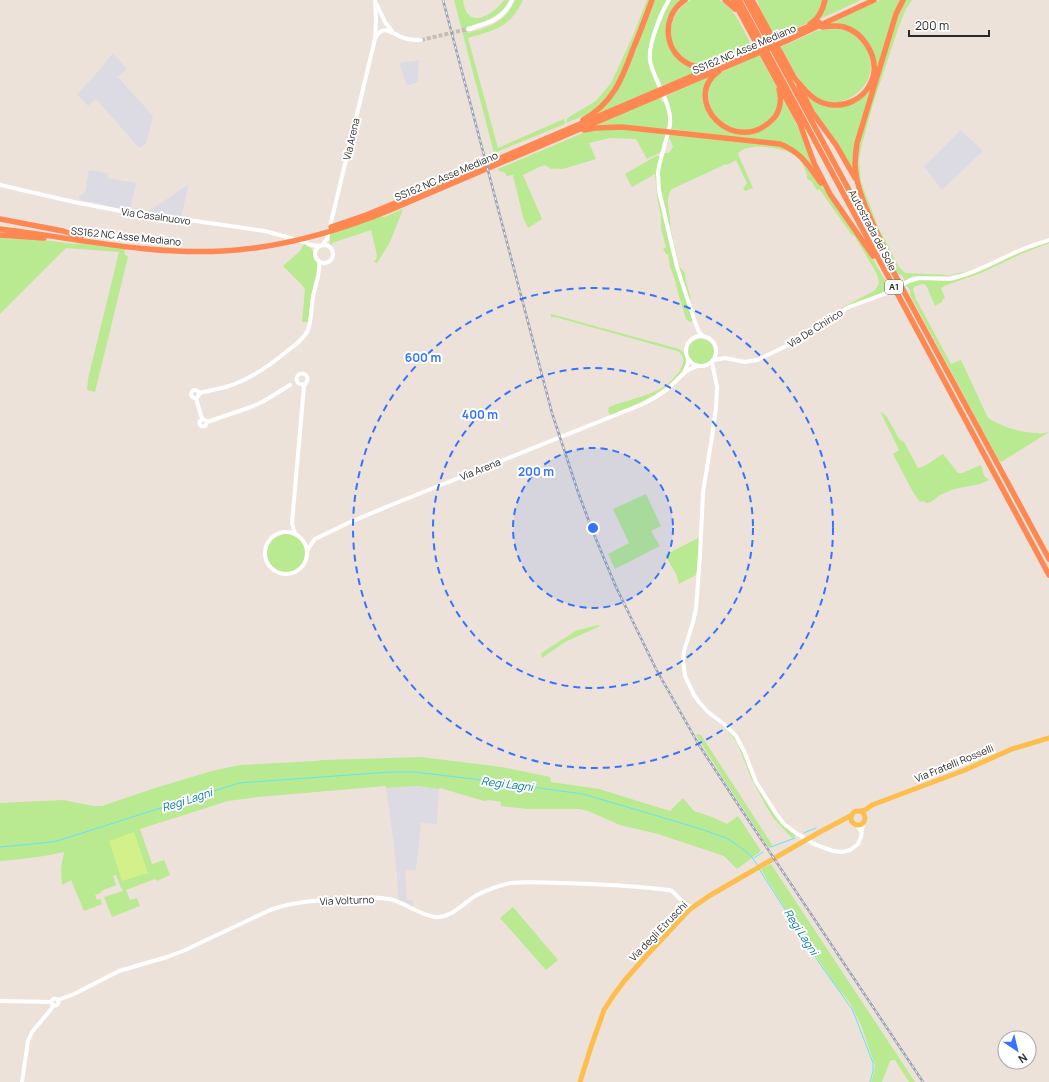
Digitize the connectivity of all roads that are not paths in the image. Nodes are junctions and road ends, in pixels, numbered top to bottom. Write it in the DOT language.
graph roads {
  1 [pos="375,0"];
  2 [pos="512,0"];
  3 [pos="652,0"];
  4 [pos="669,0"];
  5 [pos="685,0"];
  6 [pos="725,0"];
  7 [pos="733,0"];
  8 [pos="739,0"];
  9 [pos="746,0"];
  10 [pos="752,0"];
  11 [pos="756,0"];
  12 [pos="825,0"];
  13 [pos="866,0"];
  14 [pos="874,0"];
  15 [pos="903,0"];
  16 [pos="758,10"];
  17 [pos="743,19"];
  18 [pos="468,29"];
  19 [pos="394,33"];
  20 [pos="797,34"];
  21 [pos="374,39"];
  22 [pos="420,40"];
  23 [pos="752,53"];
  24 [pos="729,65"];
  25 [pos="716,66"];
  26 [pos="792,74"];
  27 [pos="774,76"];
  28 [pos="660,87"];
  29 [pos="664,96"];
  30 [pos="575,129"];
  31 [pos="0,185"];
  32 [pos="858,185"];
  33 [pos="830,194"];
  34 [pos="389,208"];
  35 [pos="0,219"];
  36 [pos="0,225"];
  37 [pos="0,229"];
  38 [pos="325,231"];
  39 [pos="0,235"];
  40 [pos="80,238"];
  41 [pos="327,239"];
  42 [pos="1049,240"];
  43 [pos="311,245"];
  44 [pos="321,246"];
  45 [pos="330,247"];
  46 [pos="315,253"];
  47 [pos="319,261"];
  48 [pos="324,262"];
  49 [pos="320,269"];
  50 [pos="896,278"];
  51 [pos="893,286"];
  52 [pos="695,322"];
  53 [pos="703,336"];
  54 [pos="693,339"];
  55 [pos="717,352"];
  56 [pos="688,358"];
  57 [pos="725,358"];
  58 [pos="713,361"];
  59 [pos="697,366"];
  60 [pos="706,366"];
  61 [pos="684,373"];
  62 [pos="715,373"];
  63 [pos="297,377"];
  64 [pos="298,383"];
  65 [pos="306,383"];
  66 [pos="290,385"];
  67 [pos="199,393"];
  68 [pos="303,397"];
  69 [pos="196,398"];
  70 [pos="292,523"];
  71 [pos="285,532"];
  72 [pos="295,534"];
  73 [pos="302,539"];
  74 [pos="316,539"];
  75 [pos="307,551"];
  76 [pos="1049,559"];
  77 [pos="1049,575"];
  78 [pos="1049,738"];
  79 [pos="864,811"];
  80 [pos="852,818"];
  81 [pos="863,823"];
  82 [pos="856,824"];
  83 [pos="861,831"];
  84 [pos="688,908"];
  85 [pos="0,1000"];
  86 [pos="52,1004"];
  87 [pos="22,1082"];
  88 [pos="580,1082"];
  1 -- 19 [label="street, Via Arena"];
  1 -- 21 [label="street, Via Arena"];
  2 -- 18 [label="street"];
  3 -- 30 [label="highway"];
  4 -- 28 [label="street"];
  5 -- 25 [label="highway"];
  6 -- 17 [label="highway"];
  7 -- 17 [label="highway"];
  8 -- 51 [label="highway, Autostrada del Sole / A1"];
  9 -- 50 [label="highway, Autostrada del Sole / A1"];
  10 -- 16 [label="highway"];
  11 -- 16 [label="highway"];
  12 -- 20 [label="highway"];
  13 -- 20 [label="highway, SS162 NC Asse Mediano"];
  14 -- 20 [label="highway, SS162 NC Asse Mediano"];
  15 -- 32 [label="highway"];
  16 -- 26 [label="highway"];
  17 -- 27 [label="highway"];
  19 -- 21 [label="street"];
  19 -- 22 [label="street"];
  20 -- 23 [label="highway, SS162 NC Asse Mediano"];
  20 -- 26 [label="highway"];
  21 -- 41 [label="street, Via Arena"];
  23 -- 24 [label="highway, SS162 NC Asse Mediano"];
  23 -- 25 [label="highway, SS162 NC Asse Mediano"];
  24 -- 27 [label="highway"];
  24 -- 30 [label="highway, SS162 NC Asse Mediano"];
  25 -- 30 [label="highway, SS162 NC Asse Mediano"];
  26 -- 32 [label="highway"];
  27 -- 33 [label="highway"];
  29 -- 52 [label="street"];
  30 -- 33 [label="highway"];
  30 -- 34 [label="highway, SS162 NC Asse Mediano"];
  30 -- 34 [label="highway, SS162 NC Asse Mediano"];
  31 -- 43 [label="street, Via Casalnuovo"];
  32 -- 50 [label="highway"];
  33 -- 51 [label="highway"];
  34 -- 38 [label="highway, SS162 NC Asse Mediano"];
  35 -- 40 [label="highway"];
  36 -- 40 [label="highway, SS162 NC Asse Mediano"];
  37 -- 40 [label="highway, SS162 NC Asse Mediano"];
  38 -- 40 [label="highway, SS162 NC Asse Mediano"];
  38 -- 40 [label="highway, SS162 NC Asse Mediano"];
  39 -- 40 [label="highway"];
  41 -- 44 [label="street, Via Arena"];
  41 -- 45 [label="street"];
  42 -- 57 [label="street, Via De Chirico"];
  43 -- 44 [label="street, Via Casalnuovo"];
  43 -- 46 [label="street"];
  44 -- 45 [label="street"];
  44 -- 46 [label="street"];
  45 -- 48 [label="street"];
  46 -- 47 [label="street"];
  47 -- 48 [label="street"];
  47 -- 49 [label="street"];
  48 -- 49 [label="street"];
  49 -- 67 [label="street"];
  50 -- 76 [label="highway, Autostrada del Sole / A1"];
  51 -- 77 [label="highway, Autostrada del Sole / A1"];
  52 -- 53 [label="street"];
  52 -- 54 [label="street"];
  53 -- 54 [label="street"];
  53 -- 55 [label="street"];
  54 -- 56 [label="street"];
  55 -- 57 [label="street"];
  55 -- 58 [label="street"];
  56 -- 59 [label="street"];
  56 -- 61 [label="street"];
  57 -- 58 [label="street, Via De Chirico"];
  58 -- 60 [label="street"];
  58 -- 62 [label="street"];
  59 -- 60 [label="street"];
  59 -- 61 [label="street, Via Arena"];
  60 -- 62 [label="street"];
  61 -- 74 [label="street, Via Arena"];
  62 -- 83 [label="street"];
  63 -- 64 [label="street"];
  63 -- 65 [label="street"];
  63 -- 66 [label="street"];
  64 -- 65 [label="street"];
  64 -- 66 [label="street"];
  64 -- 68 [label="street"];
  65 -- 68 [label="street"];
  66 -- 69 [label="street"];
  67 -- 69 [label="street"];
  67 -- 69 [label="street"];
  68 -- 70 [label="street"];
  70 -- 71 [label="street"];
  70 -- 72 [label="street"];
  71 -- 72 [label="street"];
  71 -- 75 [label="street"];
  72 -- 73 [label="street"];
  73 -- 74 [label="street, Via Arena"];
  73 -- 75 [label="street"];
  74 -- 75 [label="street, Via Arena"];
  78 -- 79 [label="main road, Via Fratelli Rosselli"];
  79 -- 80 [label="main road"];
  79 -- 81 [label="main road"];
  80 -- 82 [label="main road"];
  80 -- 84 [label="main road, Via degli Etruschi"];
  81 -- 82 [label="main road"];
  81 -- 83 [label="street"];
  82 -- 83 [label="street"];
  84 -- 86 [label="street, Via Volturno"];
  84 -- 88 [label="main road, Via degli Etruschi"];
  85 -- 86 [label="street"];
  86 -- 87 [label="street"];
}
